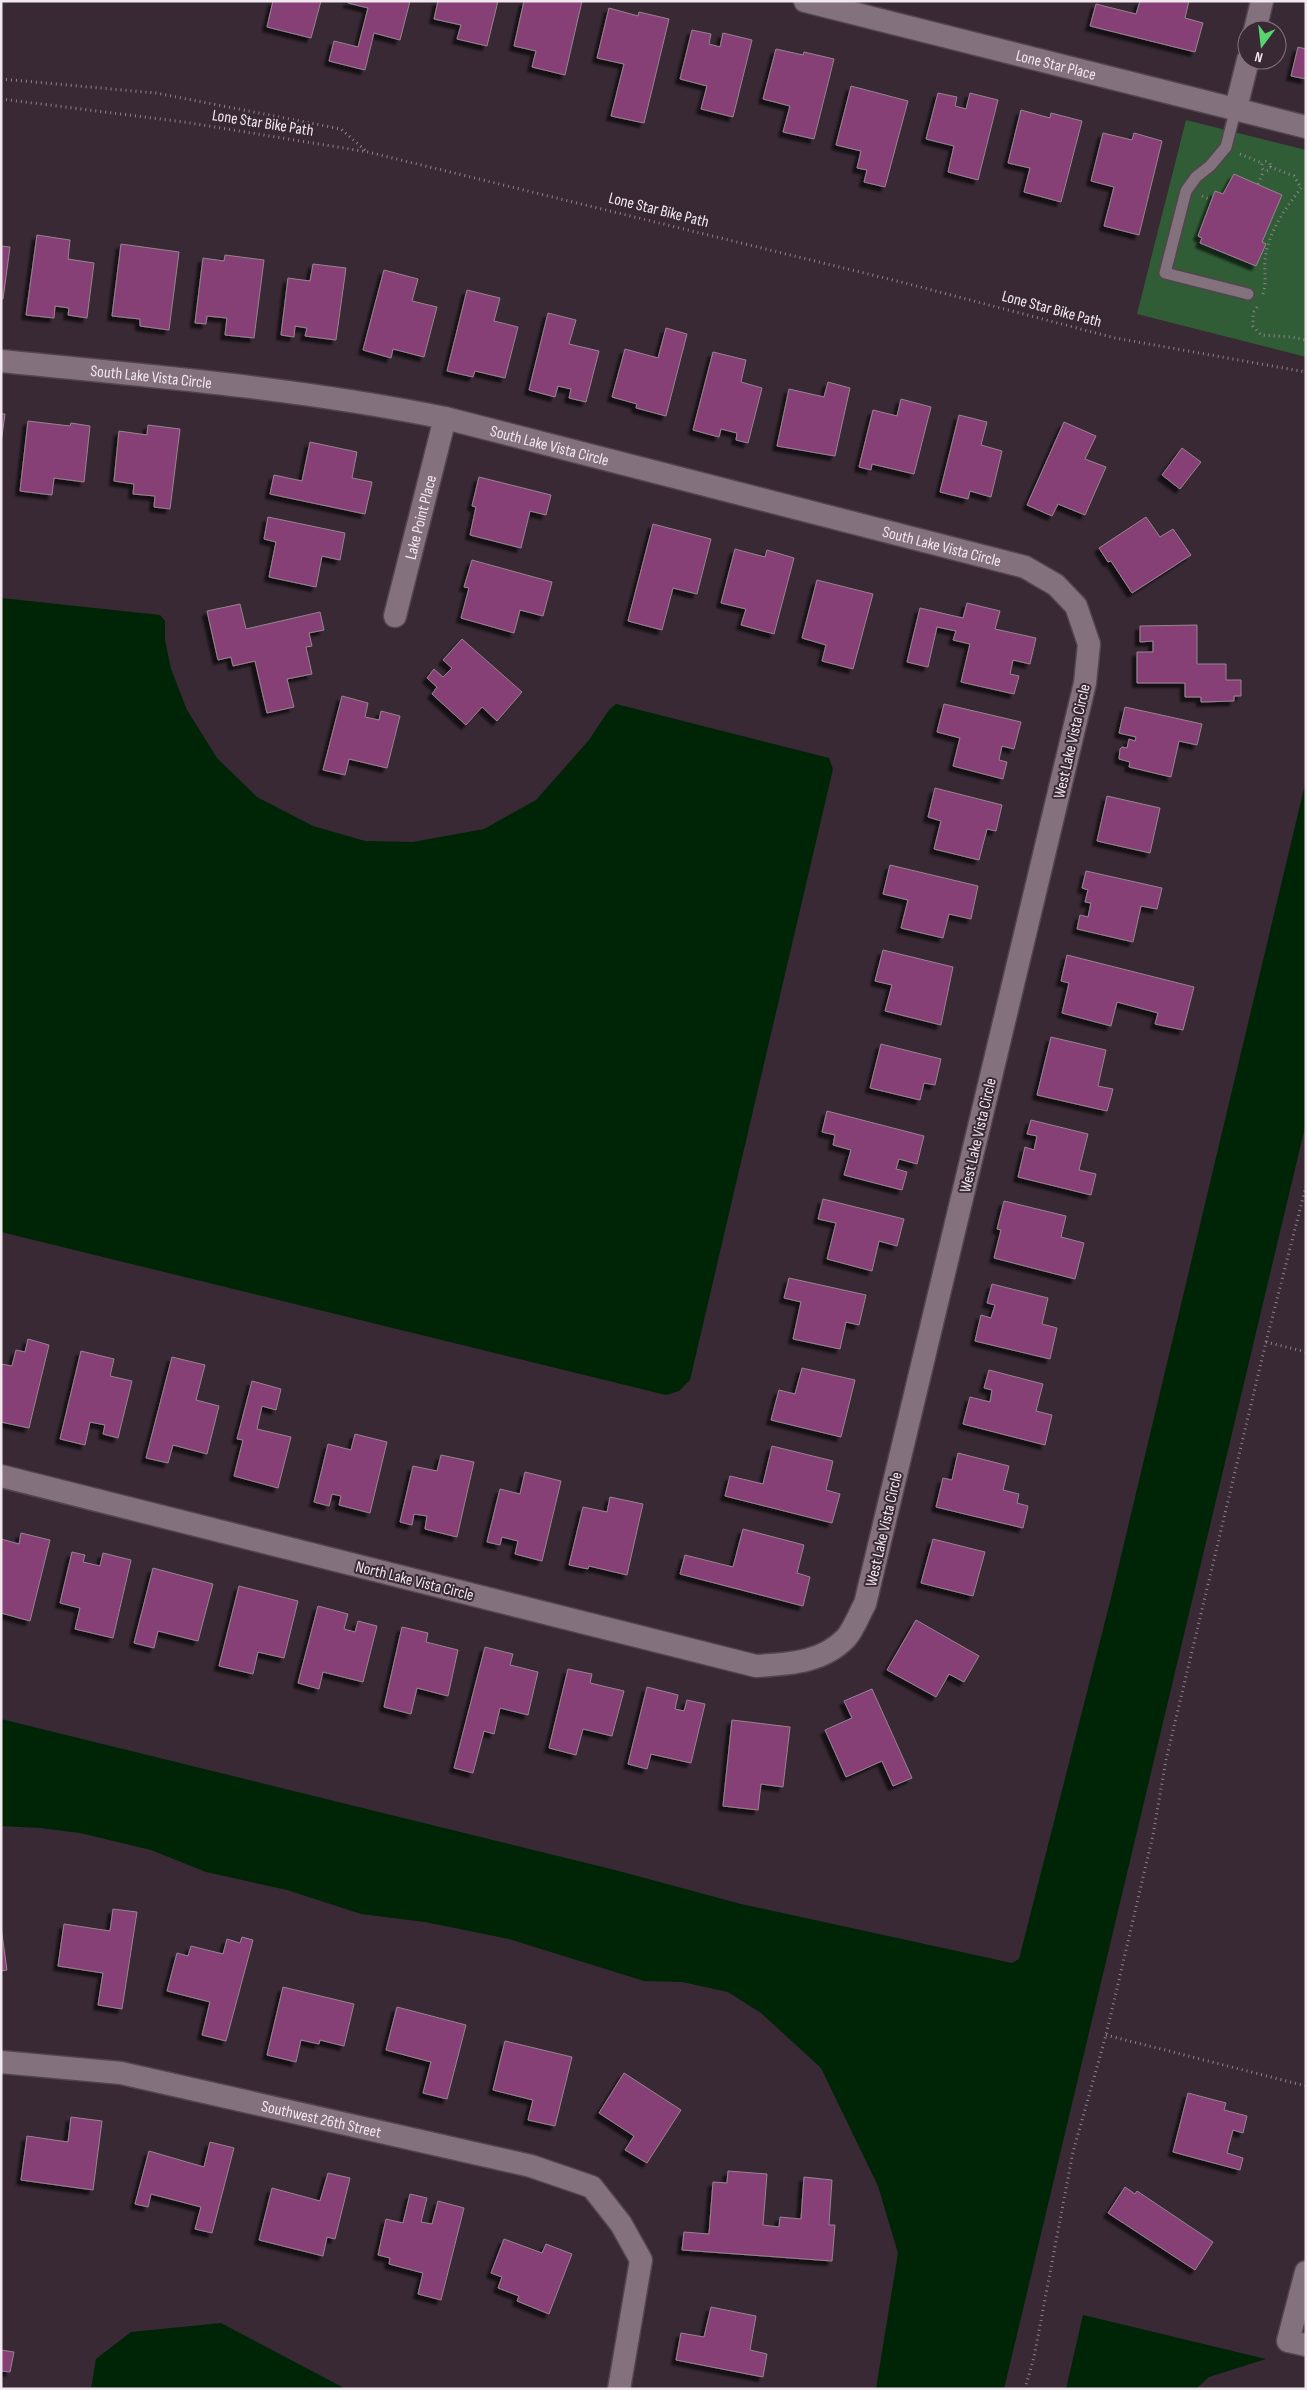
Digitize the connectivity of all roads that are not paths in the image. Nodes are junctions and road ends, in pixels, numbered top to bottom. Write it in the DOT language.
graph roads {
  1 [pos="805,1"];
  2 [pos="1262,1"];
  3 [pos="1257,20"];
  4 [pos="1246,70"];
  5 [pos="1236,108"];
  6 [pos="1306,127"];
  7 [pos="1248,294"];
  8 [pos="1,361"];
  9 [pos="445,418"];
  10 [pos="1076,606"];
  11 [pos="395,616"];
  12 [pos="1,1476"];
  13 [pos="828,1652"];
  14 [pos="1,2062"];
  15 [pos="1306,2272"];
  16 [pos="1297,2343"];
  17 [pos="619,2389"];
  1 -- 5 [label="street, Lone Star Place"];
  2 -- 3 [label="street"];
  4 -- 5 [label="street"];
  5 -- 6 [label="street, Lone Star Place"];
  5 -- 7 [label="lane"];
  8 -- 9 [label="street, South Lake Vista Circle"];
  9 -- 10 [label="street, South Lake Vista Circle"];
  9 -- 11 [label="street, Lake Point Place"];
  10 -- 13 [label="street, West Lake Vista Circle"];
  12 -- 13 [label="street, North Lake Vista Circle"];
  14 -- 17 [label="street, Southwest 26th Street"];
  15 -- 16 [label="street"];
}
